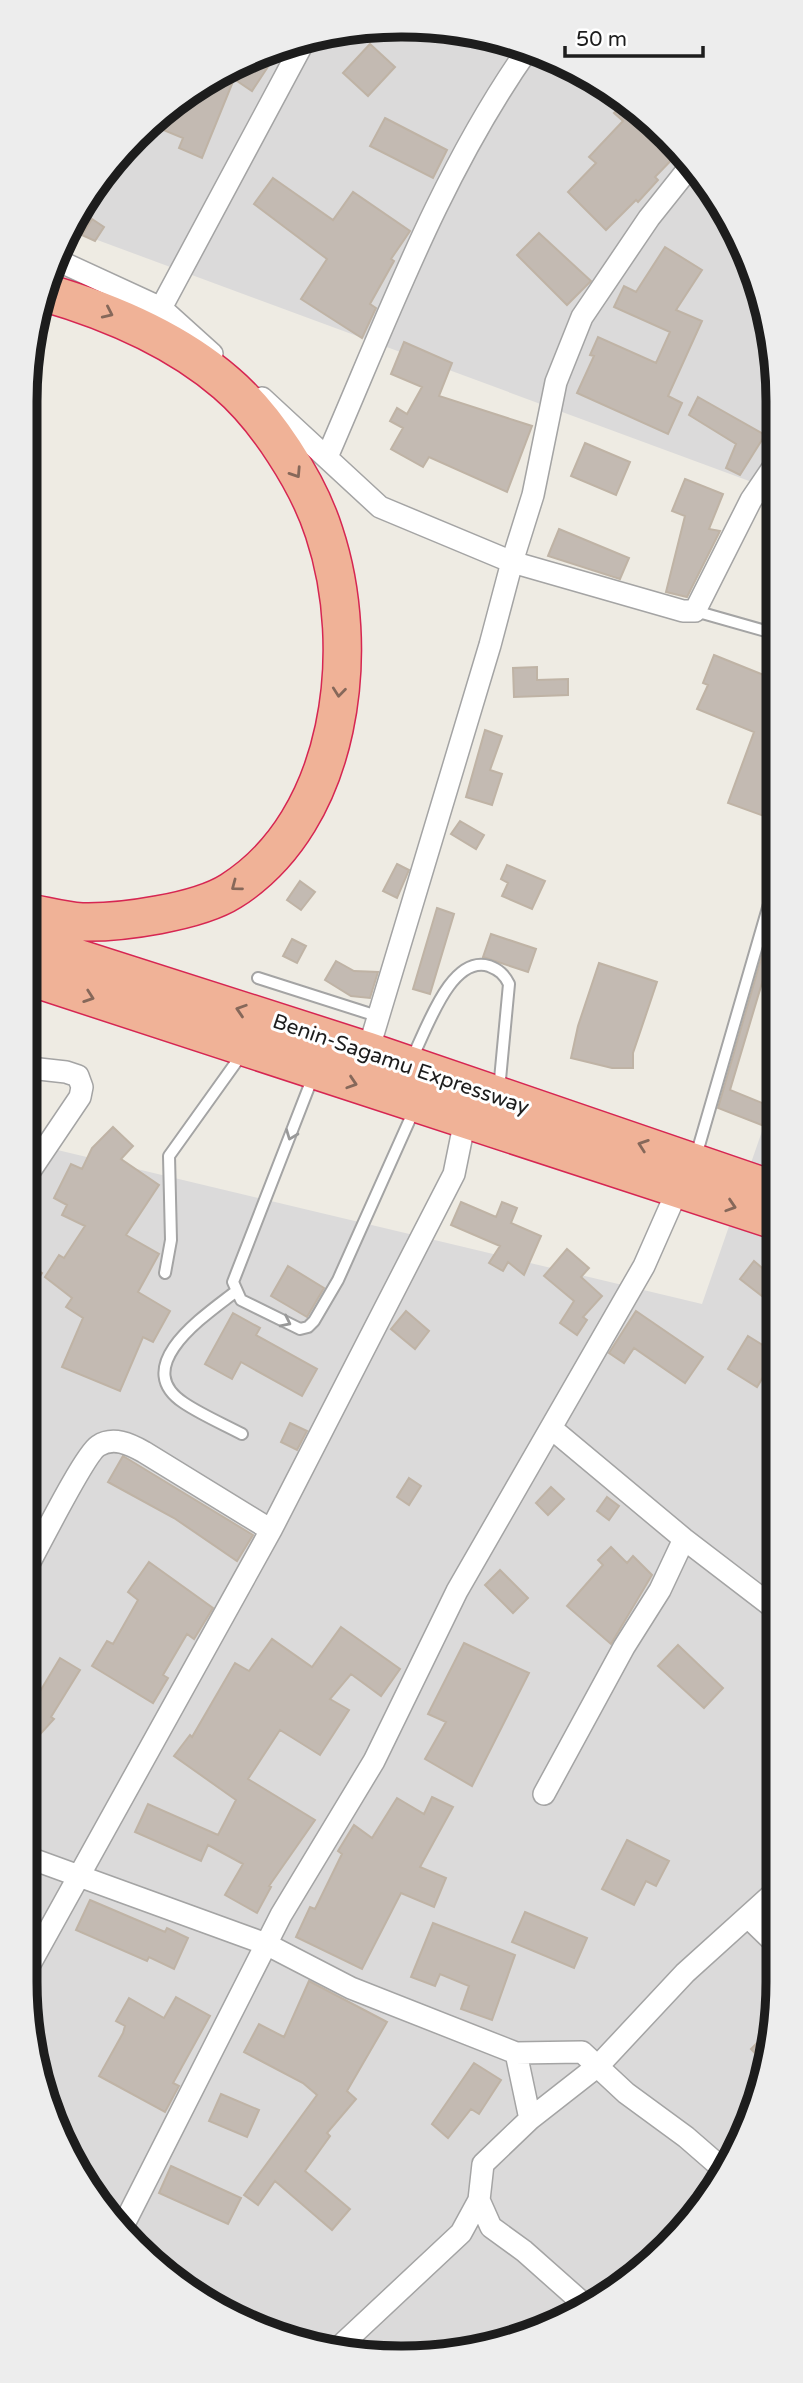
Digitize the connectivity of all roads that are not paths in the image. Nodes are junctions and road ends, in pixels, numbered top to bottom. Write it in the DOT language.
graph roads {
  1 [pos="298,52"];
  2 [pos="522,57"];
  3 [pos="685,172"];
  4 [pos="64,263"];
  5 [pos="53,295"];
  6 [pos="161,308"];
  7 [pos="327,457"];
  8 [pos="766,478"];
  9 [pos="512,562"];
  10 [pos="695,611"];
  11 [pos="766,631"];
  12 [pos="766,913"];
  13 [pos="37,914"];
  14 [pos="37,946"];
  15 [pos="258,978"];
  16 [pos="37,979"];
  17 [pos="377,1016"];
  18 [pos="246,1049"];
  19 [pos="368,1051"];
  20 [pos="409,1065"];
  21 [pos="37,1069"];
  22 [pos="316,1072"];
  23 [pos="499,1097"];
  24 [pos="417,1104"];
  25 [pos="465,1120"];
  26 [pos="37,1160"];
  27 [pos="686,1176"];
  28 [pos="766,1189"];
  29 [pos="766,1216"];
  30 [pos="165,1273"];
  31 [pos="235,1292"];
  32 [pos="551,1428"];
  33 [pos="243,1434"];
  34 [pos="271,1530"];
  35 [pos="684,1539"];
  36 [pos="37,1550"];
  37 [pos="766,1602"];
  38 [pos="544,1794"];
  39 [pos="37,1861"];
  40 [pos="79,1878"];
  41 [pos="766,1900"];
  42 [pos="748,1917"];
  43 [pos="766,1934"];
  44 [pos="266,1944"];
  45 [pos="37,1952"];
  46 [pos="516,2053"];
  47 [pos="599,2065"];
  48 [pos="530,2119"];
  49 [pos="717,2164"];
  50 [pos="479,2200"];
  51 [pos="126,2221"];
  52 [pos="579,2300"];
  53 [pos="345,2342"];
  1 -- 6 [label="street"];
  2 -- 7 [label="street"];
  3 -- 9 [label="street"];
  4 -- 6 [label="street"];
  5 -- 13 [label="highway, one-way"];
  6 -- 7 [label="street"];
  7 -- 9 [label="street"];
  8 -- 10 [label="street"];
  9 -- 10 [label="street"];
  9 -- 17 [label="street"];
  10 -- 11 [label="lane"];
  12 -- 27 [label="lane"];
  19 -- 14 [label="highway, Benin-Sagamu Expressway, one-way"];
  15 -- 17 [label="lane"];
  16 -- 18 [label="highway, one-way"];
  17 -- 19 [label="street"];
  18 -- 22 [label="highway"];
  18 -- 30 [label="lane"];
  19 -- 20 [label="highway, Benin-Sagamu Expressway"];
  20 -- 23 [label="highway, Benin-Sagamu Expressway"];
  20 -- 23 [label="lane"];
  21 -- 26 [label="street"];
  22 -- 24 [label="highway, one-way"];
  22 -- 31 [label="lane, one-way"];
  27 -- 23 [label="highway, Benin-Sagamu Expressway, one-way"];
  24 -- 25 [label="highway"];
  31 -- 24 [label="lane, one-way"];
  25 -- 27 [label="highway"];
  25 -- 34 [label="street"];
  27 -- 28 [label="highway, Benin-Sagamu Expressway"];
  27 -- 29 [label="highway, one-way"];
  27 -- 32 [label="street"];
  31 -- 33 [label="lane"];
  32 -- 35 [label="street"];
  32 -- 44 [label="street"];
  34 -- 36 [label="street"];
  34 -- 40 [label="street"];
  35 -- 37 [label="street"];
  35 -- 38 [label="street"];
  39 -- 40 [label="street"];
  40 -- 44 [label="street"];
  40 -- 45 [label="street"];
  41 -- 42 [label="street"];
  42 -- 43 [label="street"];
  42 -- 47 [label="street"];
  44 -- 46 [label="street"];
  44 -- 51 [label="street"];
  46 -- 47 [label="street"];
  46 -- 48 [label="street"];
  47 -- 48 [label="street"];
  47 -- 49 [label="street"];
  48 -- 50 [label="street"];
  50 -- 52 [label="street"];
  50 -- 53 [label="street"];
}
